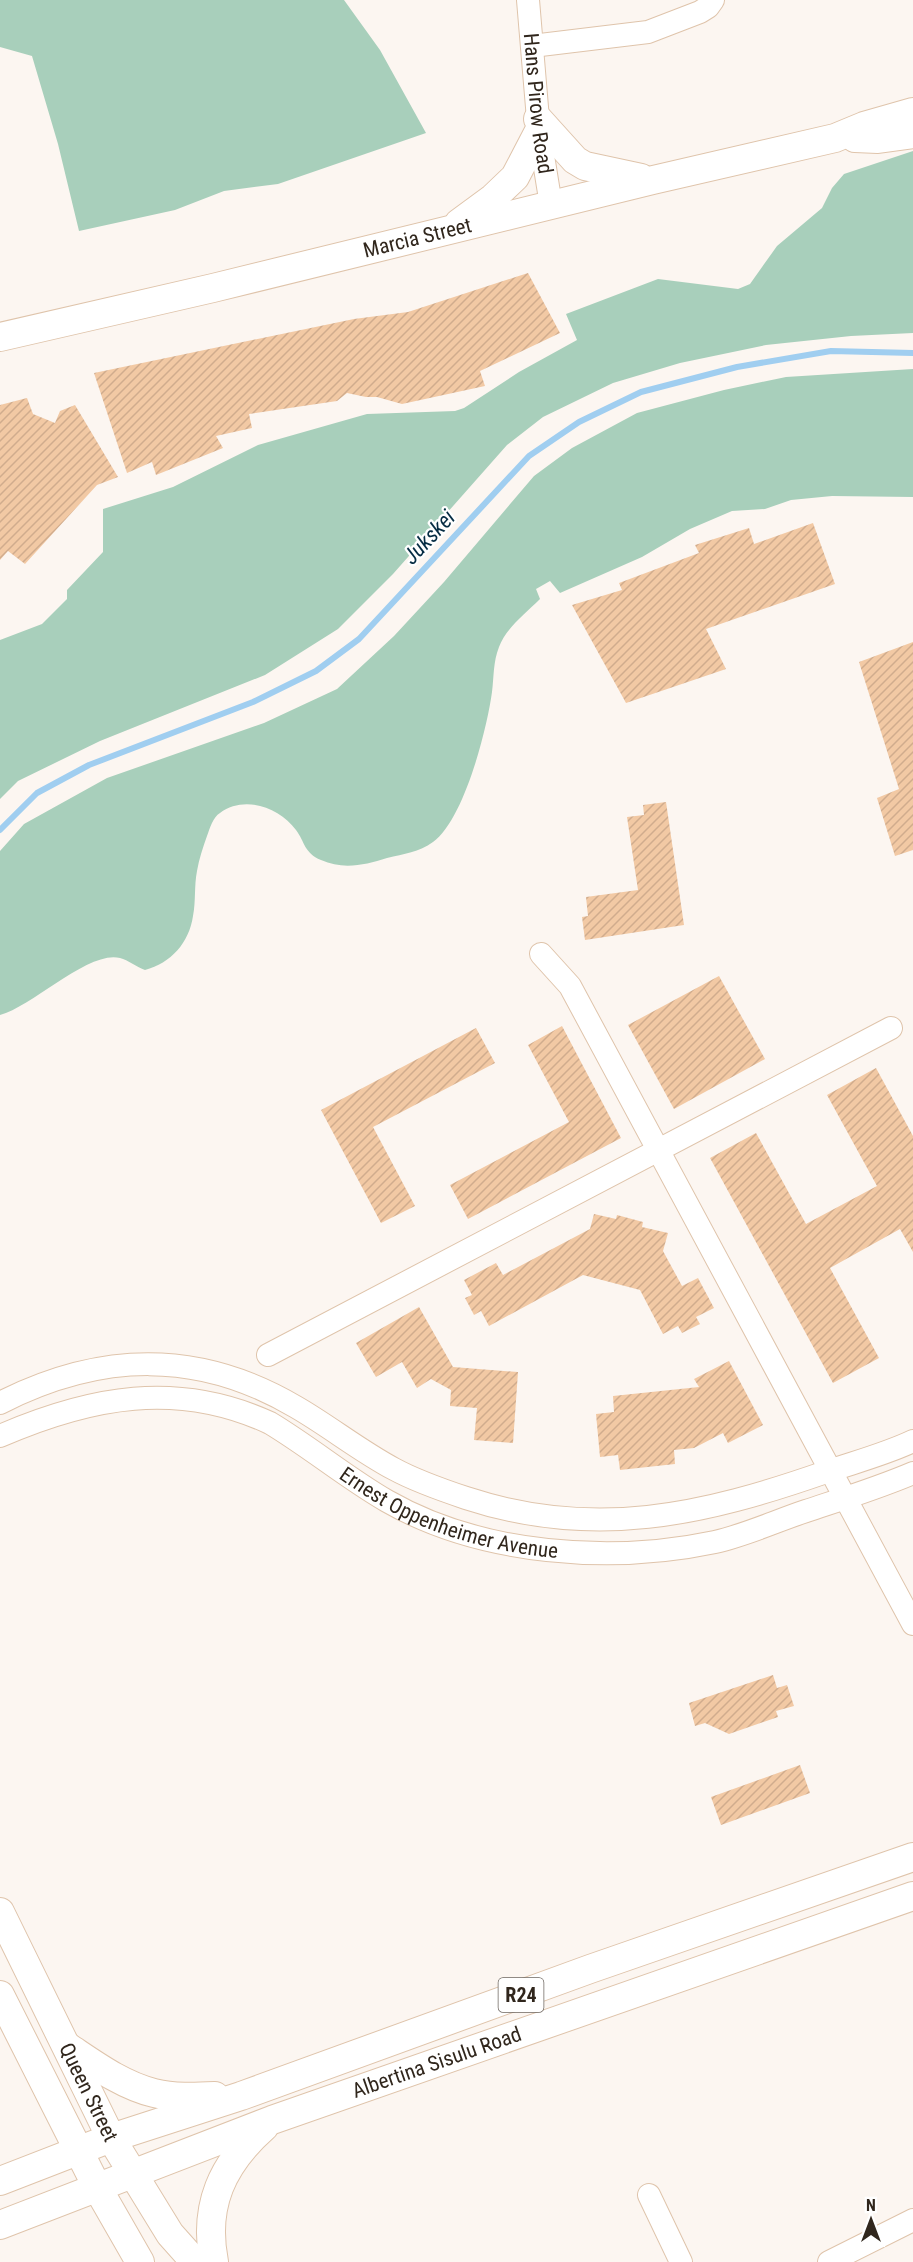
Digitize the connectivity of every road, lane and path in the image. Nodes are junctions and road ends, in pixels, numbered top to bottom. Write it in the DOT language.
graph roads {
  1 [pos="528,0"];
  2 [pos="713,0"];
  3 [pos="532,46"];
  4 [pos="913,112"];
  5 [pos="539,125"];
  6 [pos="913,134"];
  7 [pos="835,138"];
  8 [pos="653,180"];
  9 [pos="551,205"];
  10 [pos="450,230"];
  11 [pos="0,337"];
  12 [pos="541,954"];
  13 [pos="891,1028"];
  14 [pos="659,1149"];
  15 [pos="268,1354"];
  16 [pos="0,1403"];
  17 [pos="0,1436"];
  18 [pos="913,1441"];
  19 [pos="831,1470"];
  20 [pos="913,1473"];
  21 [pos="782,1487"];
  22 [pos="845,1498"];
  23 [pos="792,1515"];
  24 [pos="913,1624"];
  25 [pos="913,1857"];
  26 [pos="913,1896"];
  27 [pos="0,1912"];
  28 [pos="0,1995"];
  29 [pos="68,2047"];
  30 [pos="241,2096"];
  31 [pos="272,2120"];
  32 [pos="111,2138"];
  33 [pos="79,2150"];
  34 [pos="132,2174"];
  35 [pos="0,2181"];
  36 [pos="97,2187"];
  37 [pos="649,2195"];
  38 [pos="913,2220"];
  39 [pos="0,2225"];
  40 [pos="140,2262"];
  41 [pos="195,2262"];
  42 [pos="214,2262"];
  43 [pos="681,2262"];
  44 [pos="829,2262"];
  1 -- 3 [label="street, Hans Pirow Road"];
  2 -- 3 [label="street"];
  3 -- 5 [label="street, Hans Pirow Road"];
  4 -- 7 [label="main road, Marcia Street"];
  5 -- 8 [label="main road"];
  5 -- 9 [label="street, Hans Pirow Road"];
  5 -- 10 [label="main road"];
  6 -- 7 [label="main road, Marcia Street"];
  7 -- 8 [label="main road, Marcia Street"];
  8 -- 9 [label="main road, Marcia Street"];
  9 -- 10 [label="main road, Marcia Street"];
  10 -- 11 [label="main road, Marcia Street"];
  12 -- 14 [label="street"];
  13 -- 14 [label="street"];
  14 -- 15 [label="street"];
  14 -- 19 [label="street"];
  16 -- 21 [label="street, Ernest Oppenheimer Avenue"];
  17 -- 23 [label="street, Ernest Oppenheimer Avenue"];
  18 -- 19 [label="street, Ernest Oppenheimer Avenue"];
  19 -- 21 [label="street, Ernest Oppenheimer Avenue"];
  19 -- 22 [label="street"];
  20 -- 22 [label="street, Ernest Oppenheimer Avenue"];
  21 -- 23 [label="street"];
  22 -- 23 [label="street, Ernest Oppenheimer Avenue"];
  22 -- 24 [label="street"];
  25 -- 30 [label="main road, Albertina Sisulu Road / R24"];
  26 -- 31 [label="main road, Albertina Sisulu Road / R24"];
  27 -- 29 [label="main road, Queen Street"];
  28 -- 33 [label="main road, Queen Street"];
  29 -- 30 [label="main road"];
  29 -- 32 [label="main road, Queen Street"];
  30 -- 32 [label="main road, Albertina Sisulu Road / R24"];
  31 -- 34 [label="main road, Albertina Sisulu Road / R24"];
  31 -- 42 [label="main road"];
  32 -- 33 [label="main road, Albertina Sisulu Road / R24"];
  32 -- 34 [label="main road, Queen Street"];
  33 -- 35 [label="main road, Albertina Sisulu Road / R24"];
  33 -- 36 [label="main road, Queen Street"];
  34 -- 36 [label="main road, Albertina Sisulu Road / R24"];
  34 -- 41 [label="main road, Queen Street"];
  36 -- 39 [label="main road, Albertina Sisulu Road / R24"];
  36 -- 40 [label="main road, Queen Street"];
  37 -- 43 [label="street"];
  38 -- 44 [label="street"];
}
